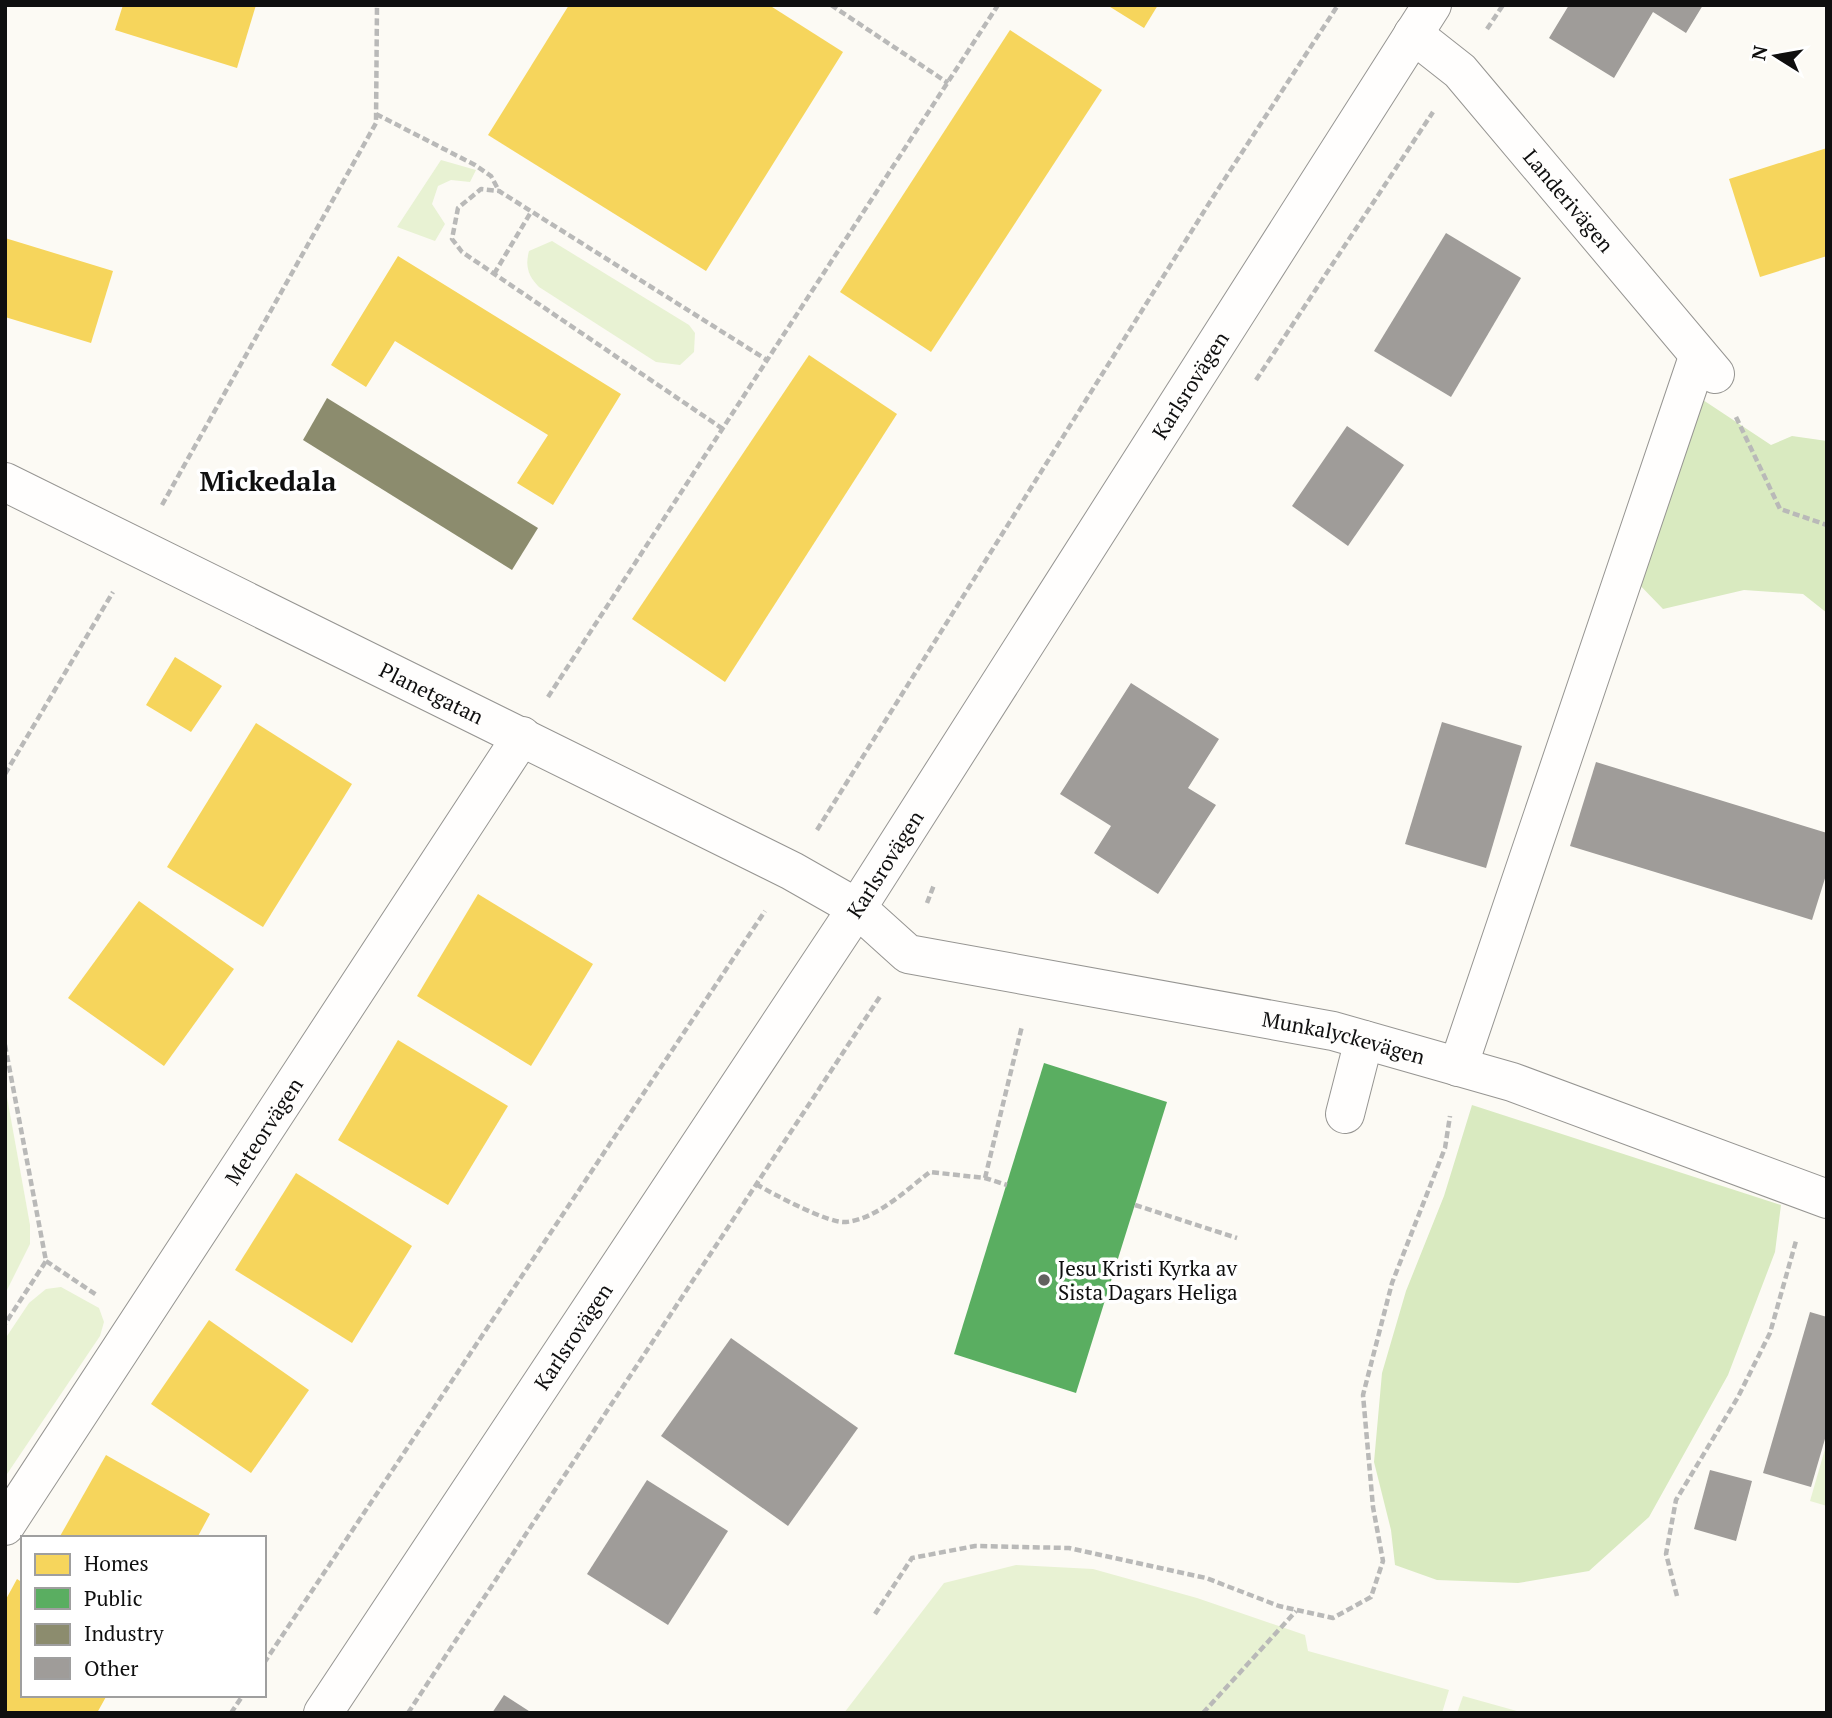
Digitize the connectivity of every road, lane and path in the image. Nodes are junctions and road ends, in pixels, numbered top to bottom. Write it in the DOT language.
graph roads {
  1 [pos="377,5"];
  2 [pos="831,5"];
  3 [pos="1503,5"];
  4 [pos="995,6"];
  5 [pos="1422,20"];
  6 [pos="1460,71"];
  7 [pos="948,83"];
  8 [pos="376,114"];
  9 [pos="499,191"];
  10 [pos="531,211"];
  11 [pos="494,274"];
  12 [pos="767,360"];
  13 [pos="1707,366"];
  14 [pos="1253,386"];
  15 [pos="723,429"];
  16 [pos="5,482"];
  17 [pos="1827,525"];
  18 [pos="138,548"];
  19 [pos="523,736"];
  20 [pos="5,774"];
  21 [pos="936,878"];
  22 [pos="857,908"];
  23 [pos="908,954"];
  24 [pos="1033,977"];
  25 [pos="1364,1040"];
  26 [pos="5,1045"];
  27 [pos="1458,1067"];
  28 [pos="1345,1114"];
  29 [pos="985,1178"];
  30 [pos="756,1184"];
  31 [pos="1007,1185"];
  32 [pos="1817,1196"];
  33 [pos="1135,1205"];
  34 [pos="1237,1238"];
  35 [pos="46,1261"];
  36 [pos="5,1324"];
  37 [pos="140,1324"];
  38 [pos="5,1526"];
  39 [pos="1677,1596"];
  40 [pos="1296,1610"];
  41 [pos="875,1614"];
  42 [pos="242,1697"];
  43 [pos="231,1713"];
  44 [pos="323,1713"];
  45 [pos="408,1713"];
  46 [pos="1203,1713"];
  1 -- 8 [label="path"];
  2 -- 7 [label="path"];
  3 -- 6 [label="path"];
  4 -- 7 [label="path"];
  5 -- 6 [label="street, Landerivägen"];
  5 -- 22 [label="street, Karlsrovägen"];
  6 -- 13 [label="street, Landerivägen"];
  6 -- 14 [label="path"];
  7 -- 12 [label="path"];
  8 -- 9 [label="path"];
  8 -- 18 [label="path"];
  9 -- 10 [label="path"];
  9 -- 11 [label="path"];
  10 -- 11 [label="path"];
  10 -- 12 [label="path"];
  11 -- 15 [label="path"];
  12 -- 15 [label="path"];
  13 -- 17 [label="path"];
  13 -- 27 [label="street"];
  15 -- 19 [label="path"];
  16 -- 18 [label="street, Planetgatan"];
  18 -- 19 [label="street, Planetgatan"];
  18 -- 20 [label="path"];
  19 -- 22 [label="street, Planetgatan"];
  19 -- 37 [label="street, Meteorvägen"];
  21 -- 23 [label="path"];
  22 -- 23 [label="street"];
  22 -- 44 [label="street, Karlsrovägen"];
  23 -- 24 [label="street, Munkalyckevägen"];
  23 -- 30 [label="path"];
  24 -- 25 [label="street, Munkalyckevägen"];
  24 -- 29 [label="path"];
  25 -- 27 [label="street, Munkalyckevägen"];
  25 -- 28 [label="street"];
  26 -- 35 [label="path"];
  27 -- 32 [label="street, Munkalyckevägen"];
  27 -- 40 [label="path"];
  29 -- 30 [label="path"];
  29 -- 31 [label="path"];
  30 -- 45 [label="path"];
  32 -- 39 [label="path"];
  33 -- 34 [label="path"];
  35 -- 36 [label="path"];
  35 -- 37 [label="path"];
  37 -- 38 [label="street, Meteorvägen"];
  40 -- 41 [label="path"];
  40 -- 46 [label="path"];
  42 -- 43 [label="path"];
}
